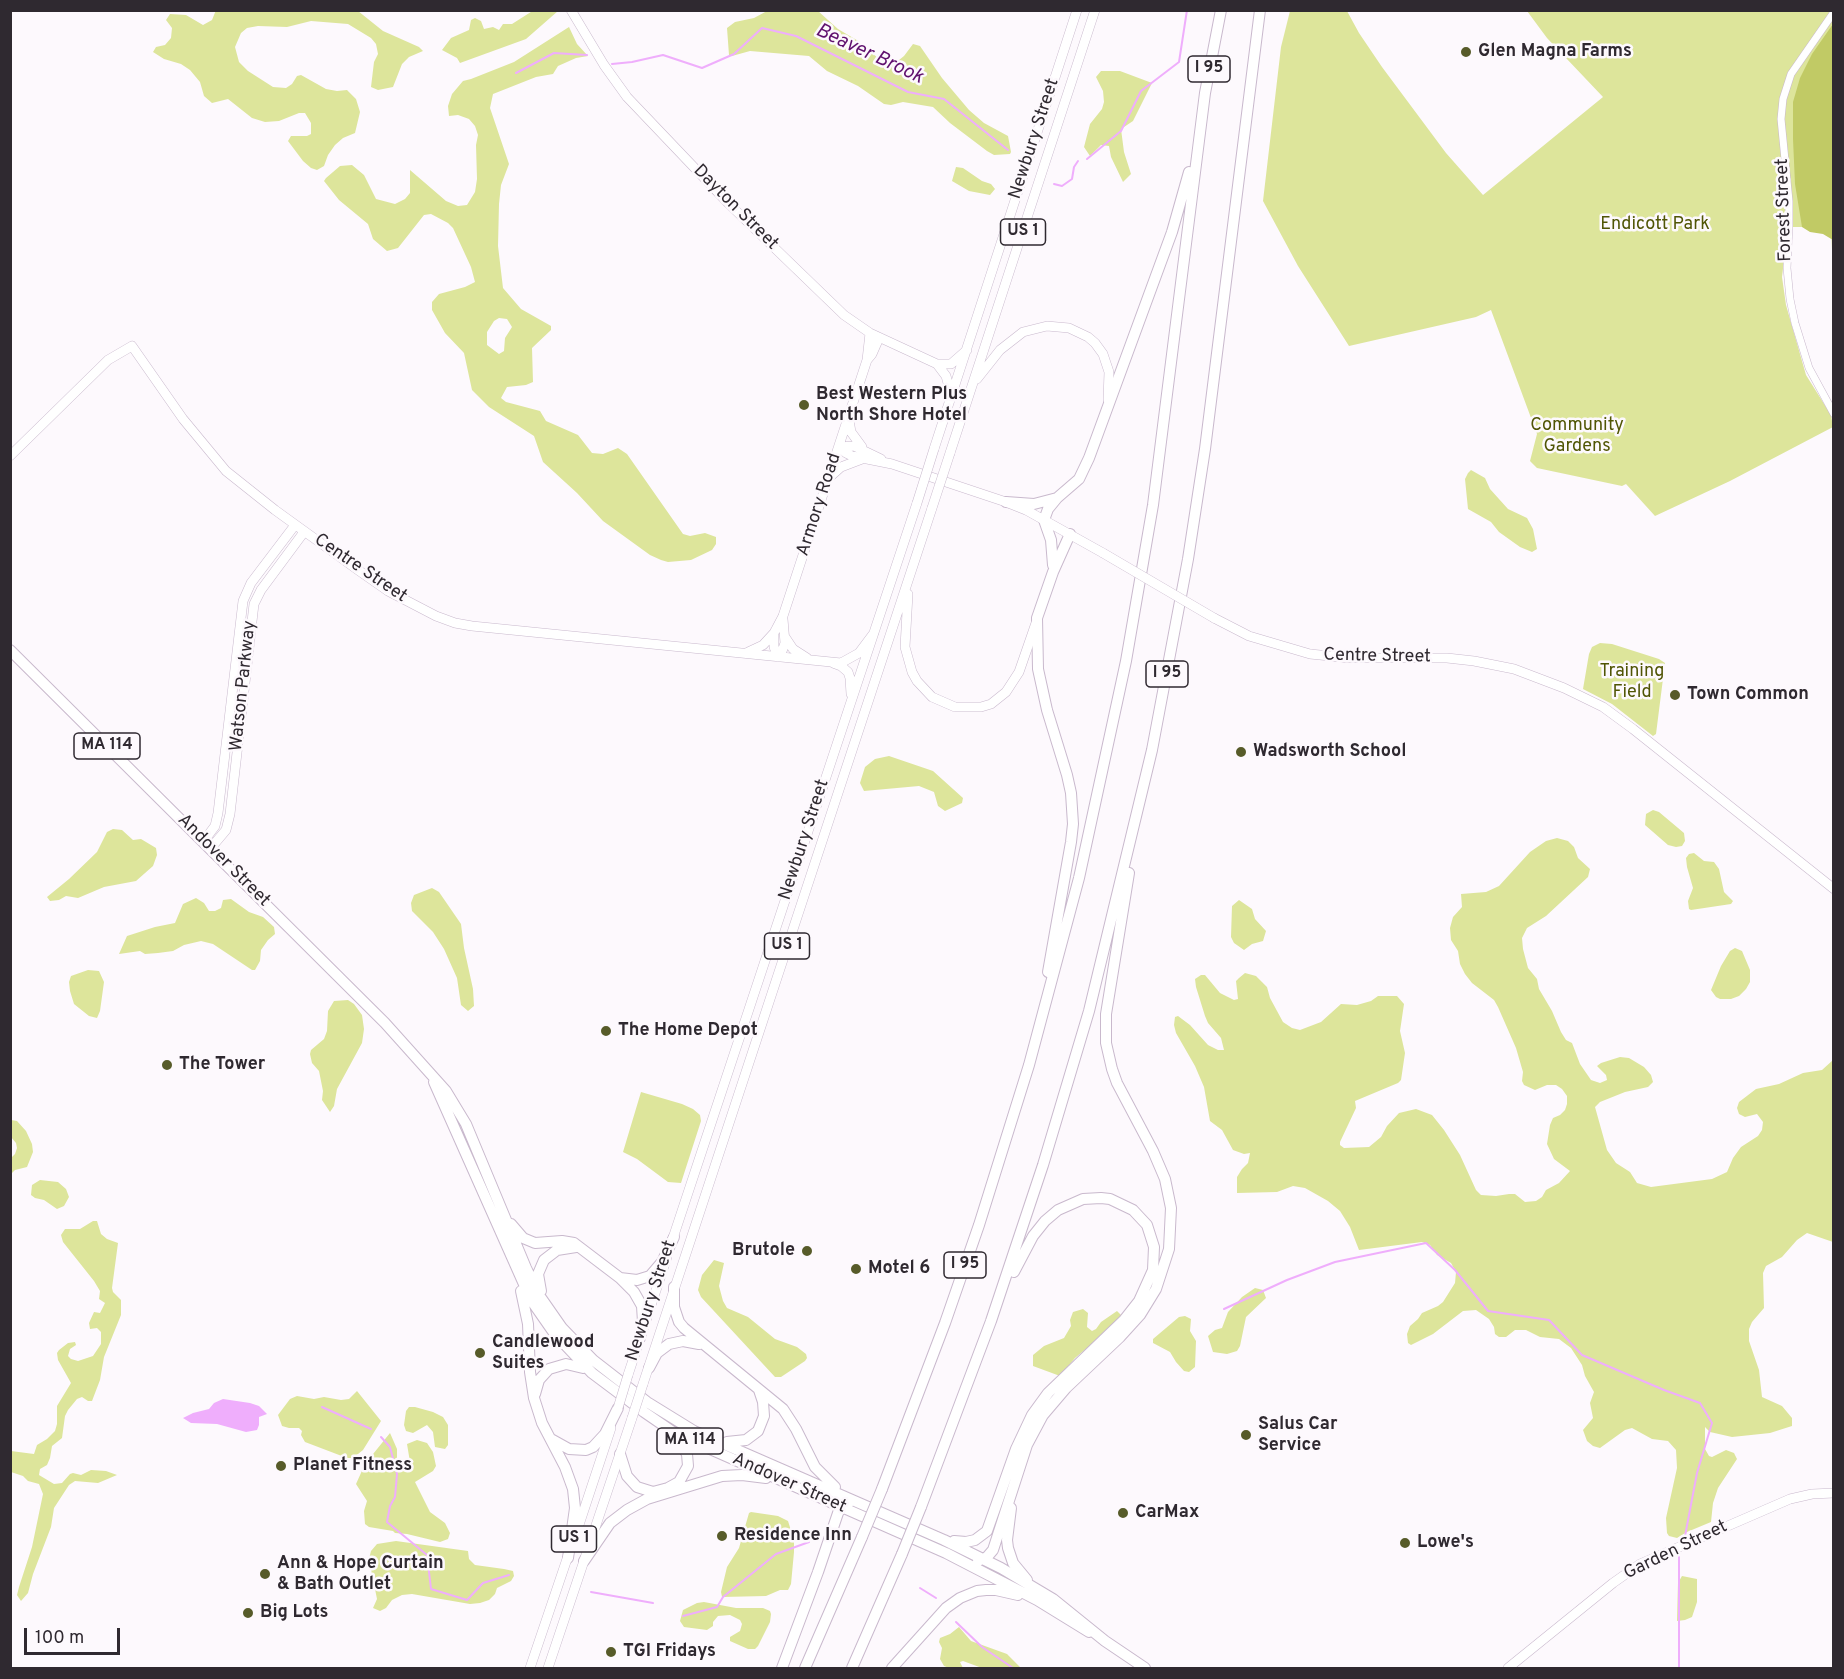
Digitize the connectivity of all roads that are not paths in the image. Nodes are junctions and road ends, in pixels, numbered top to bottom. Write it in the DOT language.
graph roads {
  1 [pos="571,10"];
  2 [pos="1077,10"];
  3 [pos="1095,10"];
  4 [pos="1221,10"];
  5 [pos="1260,10"];
  6 [pos="1833,12"];
  7 [pos="1201,128"];
  8 [pos="874,336"];
  9 [pos="899,348"];
  10 [pos="967,350"];
  11 [pos="870,357"];
  12 [pos="937,364"];
  13 [pos="972,386"];
  14 [pos="952,396"];
  15 [pos="1107,406"];
  16 [pos="849,414"];
  17 [pos="1833,414"];
  18 [pos="839,447"];
  19 [pos="863,454"];
  20 [pos="10,456"];
  21 [pos="827,481"];
  22 [pos="1057,498"];
  23 [pos="1006,502"];
  24 [pos="1044,520"];
  25 [pos="295,525"];
  26 [pos="304,532"];
  27 [pos="1070,534"];
  28 [pos="1053,572"];
  29 [pos="909,580"];
  30 [pos="783,616"];
  31 [pos="1037,618"];
  32 [pos="774,633"];
  33 [pos="874,633"];
  34 [pos="785,636"];
  35 [pos="10,650"];
  36 [pos="742,653"];
  37 [pos="778,657"];
  38 [pos="815,660"];
  39 [pos="831,662"];
  40 [pos="848,712"];
  41 [pos="1133,834"];
  42 [pos="206,845"];
  43 [pos="1833,889"];
  44 [pos="1037,1038"];
  45 [pos="431,1076"];
  46 [pos="503,1213"];
  47 [pos="674,1237"];
  48 [pos="581,1247"];
  49 [pos="516,1270"];
  50 [pos="620,1278"];
  51 [pos="674,1287"];
  52 [pos="546,1306"];
  53 [pos="992,1321"];
  54 [pos="640,1338"];
  55 [pos="702,1345"];
  56 [pos="649,1368"];
  57 [pos="592,1373"];
  58 [pos="759,1390"];
  59 [pos="534,1398"];
  60 [pos="618,1408"];
  61 [pos="663,1425"];
  62 [pos="548,1436"];
  63 [pos="718,1441"];
  64 [pos="620,1454"];
  65 [pos="793,1485"];
  66 [pos="1014,1487"];
  67 [pos="1833,1493"];
  68 [pos="850,1497"];
  69 [pos="870,1506"];
  70 [pos="841,1507"];
  71 [pos="944,1540"];
  72 [pos="568,1558"];
  73 [pos="984,1559"];
  74 [pos="959,1560"];
  75 [pos="584,1561"];
  76 [pos="1033,1587"];
  77 [pos="1036,1600"];
  78 [pos="1105,1641"];
  79 [pos="530,1668"];
  80 [pos="548,1668"];
  81 [pos="782,1668"];
  82 [pos="805,1668"];
  83 [pos="852,1668"];
  84 [pos="891,1668"];
  85 [pos="1145,1668"];
  86 [pos="1508,1668"];
  1 -- 8 [label="main road, Dayton Street"];
  2 -- 10 [label="main road, Newbury Street / US 1"];
  3 -- 13 [label="main road, Newbury Street / US 1"];
  4 -- 7 [label="highway, I 95"];
  5 -- 41 [label="highway, I 95"];
  6 -- 17 [label="street, Forest Street"];
  7 -- 15 [label="highway"];
  7 -- 44 [label="highway, I 95"];
  8 -- 9 [label="main road, Dayton Street"];
  8 -- 11 [label="main road, Armory Road"];
  9 -- 11 [label="main road"];
  9 -- 12 [label="main road, Dayton Street"];
  10 -- 12 [label="main road"];
  10 -- 14 [label="main road, Newbury Street / US 1"];
  11 -- 16 [label="main road, Armory Road"];
  12 -- 14 [label="main road"];
  13 -- 15 [label="main road"];
  13 -- 29 [label="main road, Newbury Street / US 1, bridge"];
  14 -- 33 [label="main road, Newbury Street / US 1, bridge"];
  15 -- 22 [label="highway"];
  16 -- 18 [label="main road, Armory Road"];
  16 -- 19 [label="main road"];
  18 -- 19 [label="main road, Centre Street"];
  18 -- 21 [label="main road, Armory Road"];
  19 -- 21 [label="main road"];
  19 -- 23 [label="main road, Centre Street"];
  20 -- 25 [label="main road, Centre Street"];
  21 -- 30 [label="main road, Armory Road"];
  22 -- 23 [label="highway"];
  22 -- 24 [label="highway"];
  23 -- 24 [label="main road, Centre Street"];
  24 -- 27 [label="main road, Centre Street"];
  24 -- 28 [label="highway"];
  25 -- 26 [label="main road, Centre Street"];
  25 -- 42 [label="main road, Watson Parkway"];
  26 -- 36 [label="main road, Centre Street"];
  26 -- 42 [label="main road, Watson Parkway"];
  27 -- 28 [label="highway"];
  27 -- 43 [label="main road, Centre Street, bridge"];
  28 -- 31 [label="highway"];
  29 -- 31 [label="main road"];
  29 -- 51 [label="main road, Newbury Street / US 1"];
  30 -- 32 [label="main road, Armory Road"];
  30 -- 34 [label="main road, Armory Road"];
  31 -- 44 [label="highway"];
  32 -- 36 [label="main road"];
  32 -- 37 [label="main road"];
  33 -- 39 [label="main road, Centre Street"];
  33 -- 40 [label="main road, Newbury Street / US 1"];
  34 -- 37 [label="main road, Armory Road"];
  34 -- 38 [label="main road"];
  35 -- 42 [label="highway, Andover Street / MA 114"];
  36 -- 37 [label="main road, Centre Street"];
  37 -- 38 [label="main road, Centre Street"];
  38 -- 39 [label="main road, Centre Street"];
  39 -- 40 [label="main road"];
  40 -- 47 [label="main road, Newbury Street / US 1"];
  41 -- 53 [label="highway, I 95"];
  41 -- 66 [label="highway"];
  42 -- 45 [label="highway, Andover Street / MA 114"];
  44 -- 82 [label="highway, I 95, bridge"];
  45 -- 46 [label="highway, Andover Street / MA 114"];
  45 -- 49 [label="highway, Andover Street / MA 114"];
  46 -- 48 [label="highway"];
  46 -- 52 [label="highway, Andover Street / MA 114"];
  47 -- 50 [label="highway"];
  47 -- 54 [label="main road, Newbury Street / US 1"];
  48 -- 50 [label="highway"];
  48 -- 52 [label="highway"];
  49 -- 57 [label="highway, Andover Street / MA 114"];
  49 -- 59 [label="highway"];
  50 -- 54 [label="highway"];
  51 -- 55 [label="highway"];
  51 -- 56 [label="main road, Newbury Street / US 1"];
  52 -- 63 [label="highway, Andover Street / MA 114"];
  53 -- 71 [label="highway"];
  53 -- 83 [label="highway, I 95, bridge"];
  54 -- 60 [label="main road, Newbury Street / US 1, bridge"];
  55 -- 56 [label="highway"];
  55 -- 58 [label="highway"];
  56 -- 64 [label="main road, Newbury Street / US 1, bridge"];
  57 -- 59 [label="highway"];
  57 -- 61 [label="highway, Andover Street / MA 114"];
  58 -- 63 [label="highway"];
  58 -- 68 [label="highway"];
  59 -- 62 [label="highway"];
  60 -- 62 [label="highway"];
  60 -- 72 [label="main road, Newbury Street / US 1"];
  61 -- 64 [label="highway"];
  61 -- 65 [label="highway, Andover Street / MA 114"];
  62 -- 72 [label="highway"];
  63 -- 68 [label="highway, Andover Street / MA 114"];
  64 -- 75 [label="main road, Newbury Street / US 1"];
  65 -- 70 [label="highway, Andover Street / MA 114"];
  65 -- 75 [label="highway"];
  66 -- 73 [label="highway"];
  66 -- 76 [label="highway"];
  67 -- 86 [label="main road, Garden Street"];
  68 -- 69 [label="highway, Andover Street / MA 114"];
  69 -- 70 [label="highway"];
  69 -- 71 [label="highway, Andover Street / MA 114"];
  70 -- 74 [label="highway, Andover Street / MA 114"];
  70 -- 81 [label="highway"];
  71 -- 73 [label="highway, Andover Street / MA 114"];
  72 -- 79 [label="main road, Newbury Street / US 1"];
  73 -- 74 [label="highway"];
  73 -- 76 [label="highway, Andover Street / MA 114"];
  74 -- 77 [label="highway, Andover Street / MA 114"];
  75 -- 80 [label="main road, Newbury Street / US 1"];
  76 -- 78 [label="highway, Andover Street / MA 114"];
  77 -- 78 [label="highway, Andover Street / MA 114"];
  77 -- 84 [label="highway"];
  78 -- 85 [label="highway, Andover Street / MA 114"];
}
